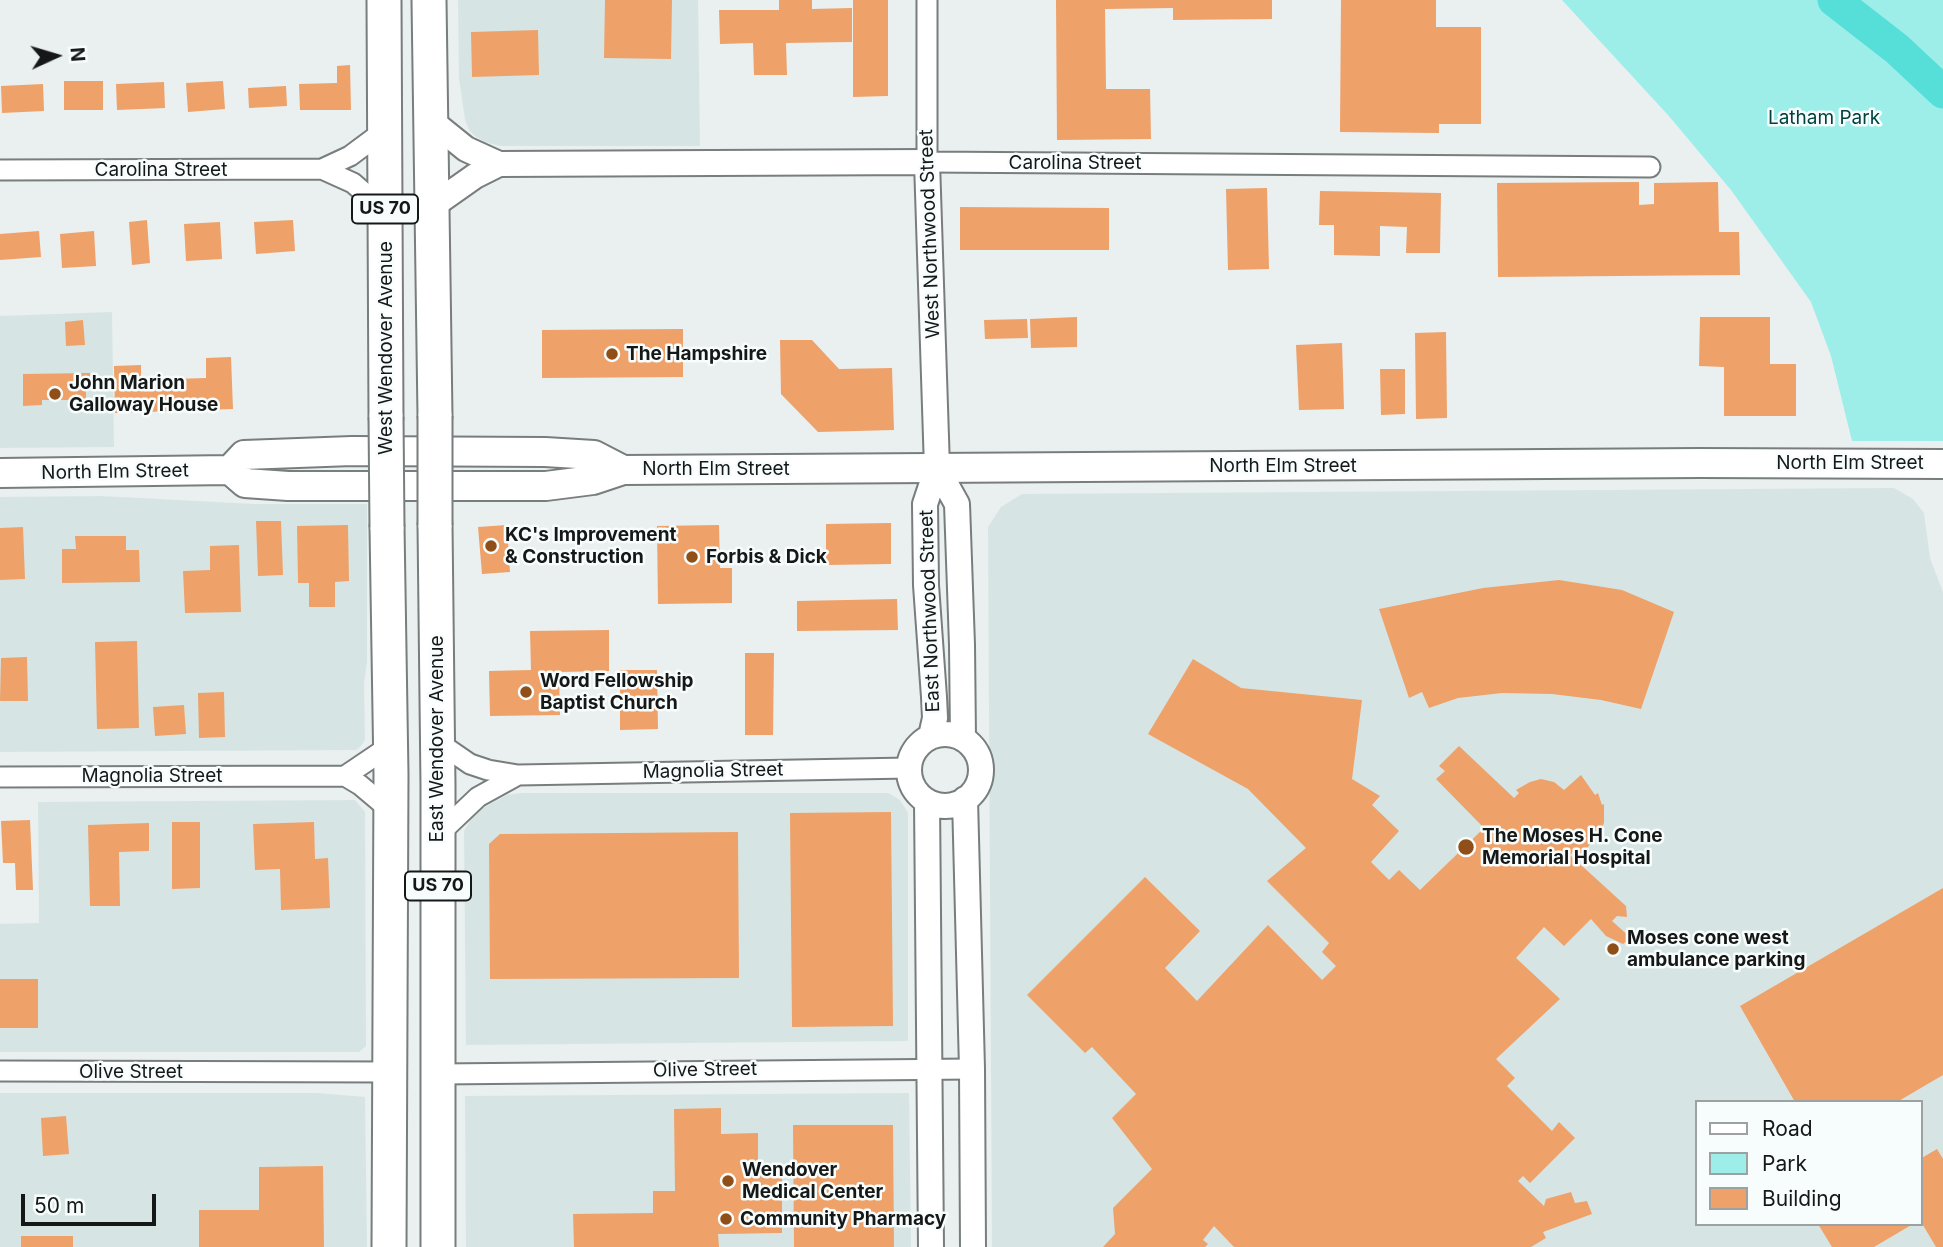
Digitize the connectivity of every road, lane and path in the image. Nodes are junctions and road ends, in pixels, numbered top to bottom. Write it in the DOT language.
graph roads {
  1 [pos="384,0"];
  2 [pos="429,0"];
  3 [pos="927,0"];
  4 [pos="430,120"];
  5 [pos="385,130"];
  6 [pos="927,162"];
  7 [pos="499,164"];
  8 [pos="1650,166"];
  9 [pos="322,169"];
  10 [pos="0,170"];
  11 [pos="431,207"];
  12 [pos="385,211"];
  13 [pos="1943,465"];
  14 [pos="937,468"];
  15 [pos="0,473"];
  16 [pos="931,736"];
  17 [pos="962,738"];
  18 [pos="438,742"];
  19 [pos="391,745"];
  20 [pos="909,768"];
  21 [pos="518,775"];
  22 [pos="345,776"];
  23 [pos="0,777"];
  24 [pos="965,800"];
  25 [pos="927,801"];
  26 [pos="391,811"];
  27 [pos="438,835"];
  28 [pos="929,1068"];
  29 [pos="972,1069"];
  30 [pos="0,1072"];
  31 [pos="389,1072"];
  32 [pos="439,1073"];
  33 [pos="389,1247"];
  34 [pos="438,1247"];
  35 [pos="931,1247"];
  36 [pos="973,1247"];
  1 -- 5 [label="highway, West Wendover Avenue / US 70"];
  2 -- 4 [label="highway, US 70"];
  3 -- 6 [label="street, West Northwood Street"];
  4 -- 7 [label="street, Carolina Street"];
  4 -- 11 [label="highway, US 70"];
  5 -- 9 [label="street, Carolina Street"];
  5 -- 12 [label="highway, West Wendover Avenue / US 70"];
  6 -- 7 [label="street, Carolina Street"];
  6 -- 8 [label="street, Carolina Street"];
  6 -- 14 [label="street, West Northwood Street"];
  7 -- 11 [label="street, Carolina Street"];
  9 -- 10 [label="street, Carolina Street"];
  9 -- 12 [label="street, Carolina Street"];
  11 -- 18 [label="highway, East Wendover Avenue / US 70, bridge"];
  12 -- 19 [label="highway, West Wendover Avenue / US 70, bridge"];
  13 -- 14 [label="main road, North Elm Street"];
  14 -- 15 [label="main road, North Elm Street"];
  14 -- 16 [label="street, East Northwood Street"];
  14 -- 17 [label="street, East Northwood Street"];
  16 -- 17 [label="street, East Northwood Street"];
  16 -- 20 [label="street, East Northwood Street"];
  17 -- 24 [label="street"];
  18 -- 21 [label="street, Magnolia Street"];
  18 -- 27 [label="highway, East Wendover Avenue / US 70"];
  19 -- 22 [label="street"];
  19 -- 26 [label="highway, US 70"];
  20 -- 21 [label="street, Magnolia Street"];
  20 -- 25 [label="street"];
  21 -- 27 [label="street, Magnolia Street"];
  22 -- 23 [label="street, Magnolia Street"];
  22 -- 26 [label="street"];
  24 -- 25 [label="street"];
  24 -- 29 [label="street"];
  25 -- 28 [label="street"];
  26 -- 31 [label="highway, US 70"];
  27 -- 32 [label="highway, East Wendover Avenue / US 70"];
  28 -- 29 [label="street, Olive Street"];
  28 -- 32 [label="street, Olive Street"];
  28 -- 35 [label="street"];
  29 -- 36 [label="street"];
  30 -- 31 [label="street, Olive Street"];
  31 -- 33 [label="highway, US 70"];
  32 -- 34 [label="highway, East Wendover Avenue / US 70"];
}
